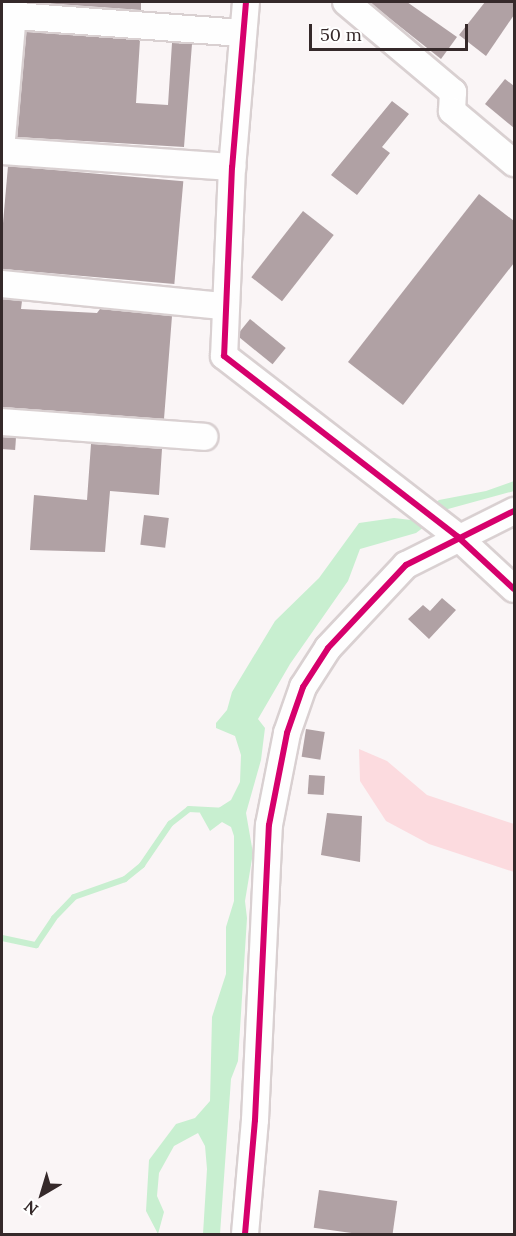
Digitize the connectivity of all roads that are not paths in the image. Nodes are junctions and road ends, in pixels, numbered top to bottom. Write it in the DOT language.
graph roads {
  1 [pos="246,2"];
  2 [pos="346,2"];
  3 [pos="9,11"];
  4 [pos="242,33"];
  5 [pos="2,138"];
  6 [pos="2,151"];
  7 [pos="514,164"];
  8 [pos="232,167"];
  9 [pos="2,284"];
  10 [pos="224,306"];
  11 [pos="2,422"];
  12 [pos="204,437"];
  13 [pos="514,511"];
  14 [pos="458,537"];
  15 [pos="514,589"];
  16 [pos="245,1234"];
  1 -- 4 [label="street"];
  2 -- 7 [label="street"];
  3 -- 4 [label="street"];
  3 -- 5 [label="street"];
  4 -- 8 [label="street"];
  6 -- 8 [label="street"];
  8 -- 10 [label="street"];
  9 -- 10 [label="street"];
  10 -- 14 [label="street"];
  11 -- 12 [label="street"];
  13 -- 14 [label="street"];
  14 -- 15 [label="street"];
  14 -- 16 [label="street"];
}
